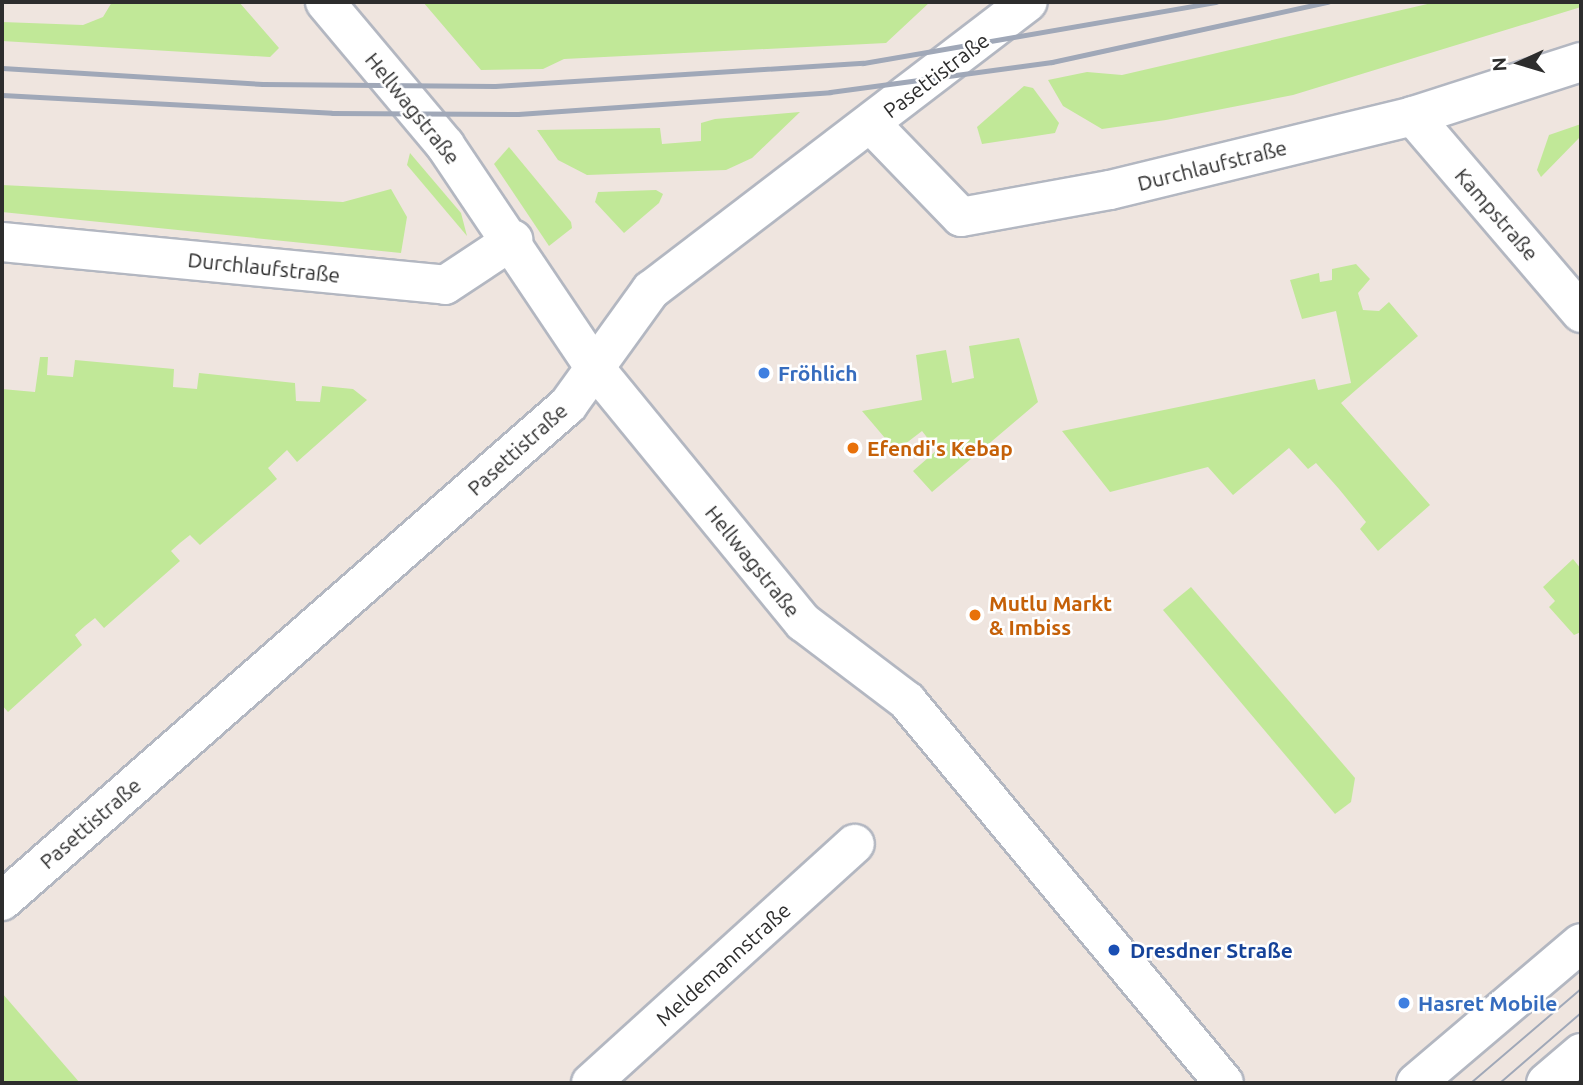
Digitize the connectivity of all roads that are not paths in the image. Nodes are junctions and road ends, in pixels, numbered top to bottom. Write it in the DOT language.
graph roads {
  1 [pos="325,2"];
  2 [pos="1028,2"];
  3 [pos="1581,62"];
  4 [pos="1413,116"];
  5 [pos="872,125"];
  6 [pos="513,240"];
  7 [pos="2,242"];
  8 [pos="1581,313"];
  9 [pos="594,367"];
  10 [pos="855,844"];
  11 [pos="2,901"];
  12 [pos="1581,943"];
  13 [pos="1581,1053"];
  14 [pos="592,1083"];
  15 [pos="1224,1083"];
  16 [pos="1416,1083"];
  17 [pos="1546,1083"];
  1 -- 6 [label="street, Hellwagstraße"];
  2 -- 5 [label="street, Pasettistraße"];
  3 -- 4 [label="street, Durchlaufstraße"];
  4 -- 5 [label="street, Durchlaufstraße"];
  4 -- 8 [label="street, Kampstraße"];
  5 -- 9 [label="street, Pasettistraße"];
  6 -- 7 [label="street, Durchlaufstraße"];
  6 -- 9 [label="street, Hellwagstraße"];
  9 -- 11 [label="street, Pasettistraße"];
  9 -- 15 [label="street, Hellwagstraße"];
  10 -- 14 [label="street, Meldemannstraße"];
  12 -- 16 [label="street"];
  13 -- 17 [label="street"];
}
